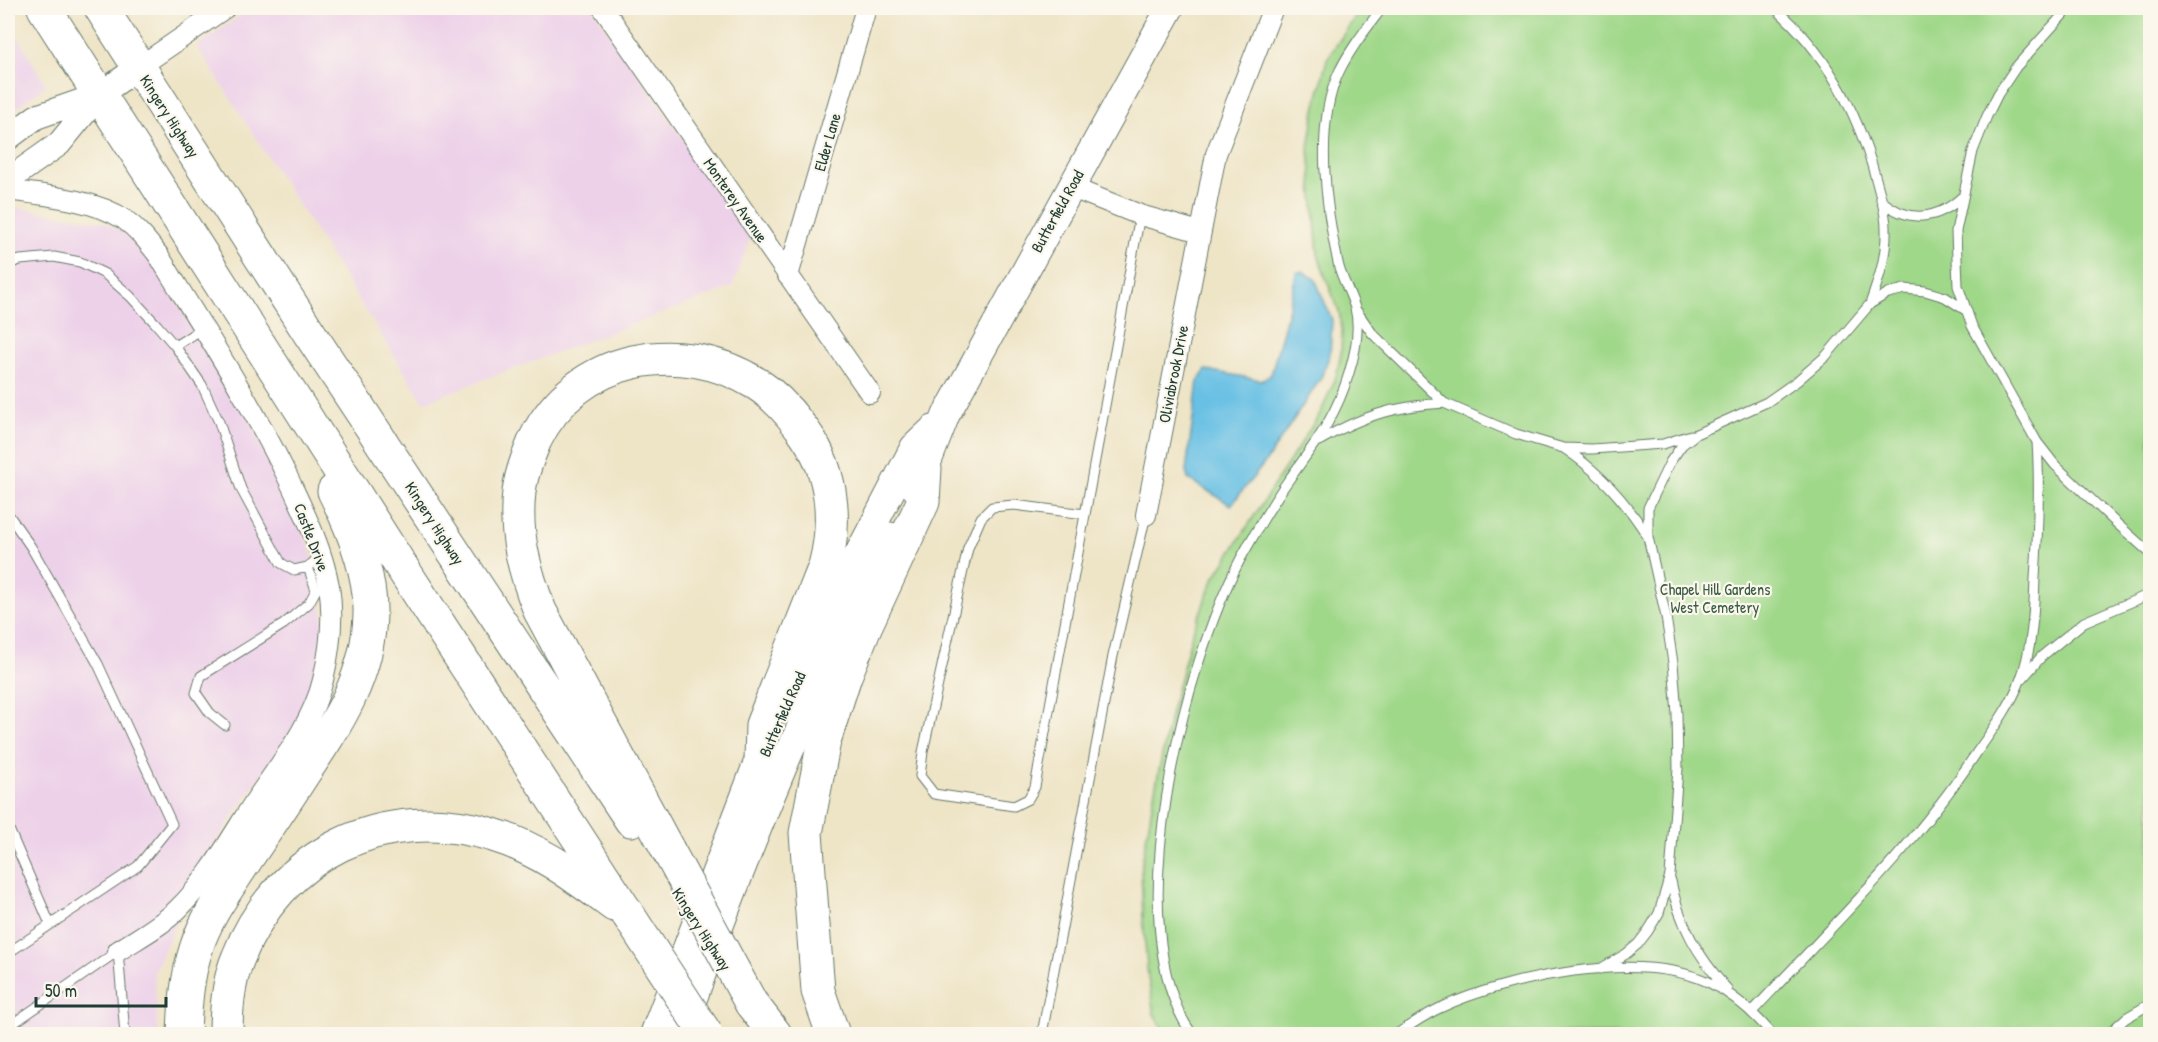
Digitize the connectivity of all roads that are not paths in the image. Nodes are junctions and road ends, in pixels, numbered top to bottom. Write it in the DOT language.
graph roads {
  1 [pos="44,8"];
  2 [pos="101,8"];
  3 [pos="225,8"];
  4 [pos="603,8"];
  5 [pos="866,8"];
  6 [pos="1170,8"];
  7 [pos="1273,8"];
  8 [pos="1382,8"];
  9 [pos="1775,8"];
  10 [pos="2069,8"];
  11 [pos="138,67"];
  12 [pos="99,95"];
  13 [pos="8,138"];
  14 [pos="8,180"];
  15 [pos="1070,187"];
  16 [pos="8,190"];
  17 [pos="1963,196"];
  18 [pos="1881,200"];
  19 [pos="1140,215"];
  20 [pos="1200,232"];
  21 [pos="202,254"];
  22 [pos="8,264"];
  23 [pos="788,276"];
  24 [pos="1870,304"];
  25 [pos="1355,309"];
  26 [pos="1967,311"];
  27 [pos="203,328"];
  28 [pos="175,346"];
  29 [pos="870,393"];
  30 [pos="1444,403"];
  31 [pos="946,415"];
  32 [pos="1696,434"];
  33 [pos="1318,441"];
  34 [pos="2037,442"];
  35 [pos="1563,448"];
  36 [pos="925,469"];
  37 [pos="8,514"];
  38 [pos="1085,514"];
  39 [pos="1146,515"];
  40 [pos="1648,537"];
  41 [pos="2151,552"];
  42 [pos="315,561"];
  43 [pos="2151,594"];
  44 [pos="2020,681"];
  45 [pos="225,725"];
  46 [pos="761,761"];
  47 [pos="8,827"];
  48 [pos="664,857"];
  49 [pos="1670,875"];
  50 [pos="629,916"];
  51 [pos="50,924"];
  52 [pos="118,951"];
  53 [pos="8,953"];
  54 [pos="1600,969"];
  55 [pos="1732,995"];
  56 [pos="2151,1004"];
  57 [pos="1752,1012"];
  58 [pos="8,1027"];
  59 [pos="663,1033"];
  60 [pos="125,1035"];
  61 [pos="184,1035"];
  62 [pos="226,1035"];
  63 [pos="706,1035"];
  64 [pos="775,1035"];
  65 [pos="834,1035"];
  66 [pos="1042,1035"];
  67 [pos="1192,1035"];
  68 [pos="1397,1035"];
  69 [pos="1772,1035"];
  70 [pos="2108,1035"];
  1 -- 12 [label="highway"];
  2 -- 11 [label="highway, Kingery Highway"];
  3 -- 11 [label="street"];
  4 -- 23 [label="street, Monterey Avenue"];
  5 -- 23 [label="street, Elder Lane"];
  6 -- 15 [label="main road, Butterfield Road"];
  7 -- 20 [label="street, Oliviabrook Drive"];
  8 -- 25 [label="lane"];
  9 -- 18 [label="lane"];
  10 -- 17 [label="lane"];
  11 -- 12 [label="street"];
  11 -- 48 [label="highway, Kingery Highway"];
  12 -- 13 [label="street"];
  12 -- 14 [label="street"];
  12 -- 21 [label="highway"];
  15 -- 19 [label="street"];
  15 -- 31 [label="main road, Butterfield Road"];
  16 -- 27 [label="street, Castle Drive"];
  17 -- 18 [label="lane"];
  17 -- 26 [label="lane"];
  18 -- 24 [label="lane"];
  19 -- 20 [label="street"];
  19 -- 38 [label="lane"];
  20 -- 39 [label="street, Oliviabrook Drive"];
  21 -- 50 [label="highway"];
  21 -- 61 [label="highway"];
  22 -- 28 [label="lane"];
  23 -- 29 [label="street, Monterey Avenue"];
  24 -- 26 [label="lane"];
  24 -- 32 [label="lane"];
  25 -- 30 [label="lane"];
  25 -- 33 [label="lane"];
  26 -- 34 [label="lane"];
  27 -- 28 [label="lane"];
  27 -- 42 [label="street, Castle Drive"];
  28 -- 42 [label="lane"];
  30 -- 33 [label="lane"];
  30 -- 35 [label="lane"];
  31 -- 36 [label="main road, Butterfield Road"];
  31 -- 46 [label="main road, Butterfield Road"];
  32 -- 35 [label="lane"];
  32 -- 40 [label="lane"];
  33 -- 67 [label="lane"];
  34 -- 41 [label="lane"];
  34 -- 44 [label="lane"];
  35 -- 40 [label="lane"];
  36 -- 59 [label="main road, Butterfield Road"];
  36 -- 65 [label="highway"];
  37 -- 51 [label="lane"];
  38 -- 38 [label="lane"];
  39 -- 66 [label="lane"];
  40 -- 49 [label="lane"];
  42 -- 45 [label="lane"];
  42 -- 52 [label="street, Castle Drive"];
  43 -- 44 [label="lane"];
  44 -- 57 [label="lane"];
  46 -- 48 [label="highway"];
  46 -- 59 [label="highway, Butterfield Road"];
  47 -- 51 [label="lane"];
  48 -- 64 [label="highway, bridge"];
  49 -- 54 [label="lane"];
  49 -- 55 [label="lane"];
  50 -- 62 [label="highway"];
  50 -- 63 [label="highway, bridge"];
  51 -- 53 [label="lane"];
  52 -- 58 [label="lane"];
  52 -- 60 [label="lane"];
  54 -- 55 [label="lane"];
  54 -- 68 [label="lane"];
  55 -- 57 [label="lane"];
  56 -- 70 [label="lane"];
  57 -- 69 [label="lane"];
}
